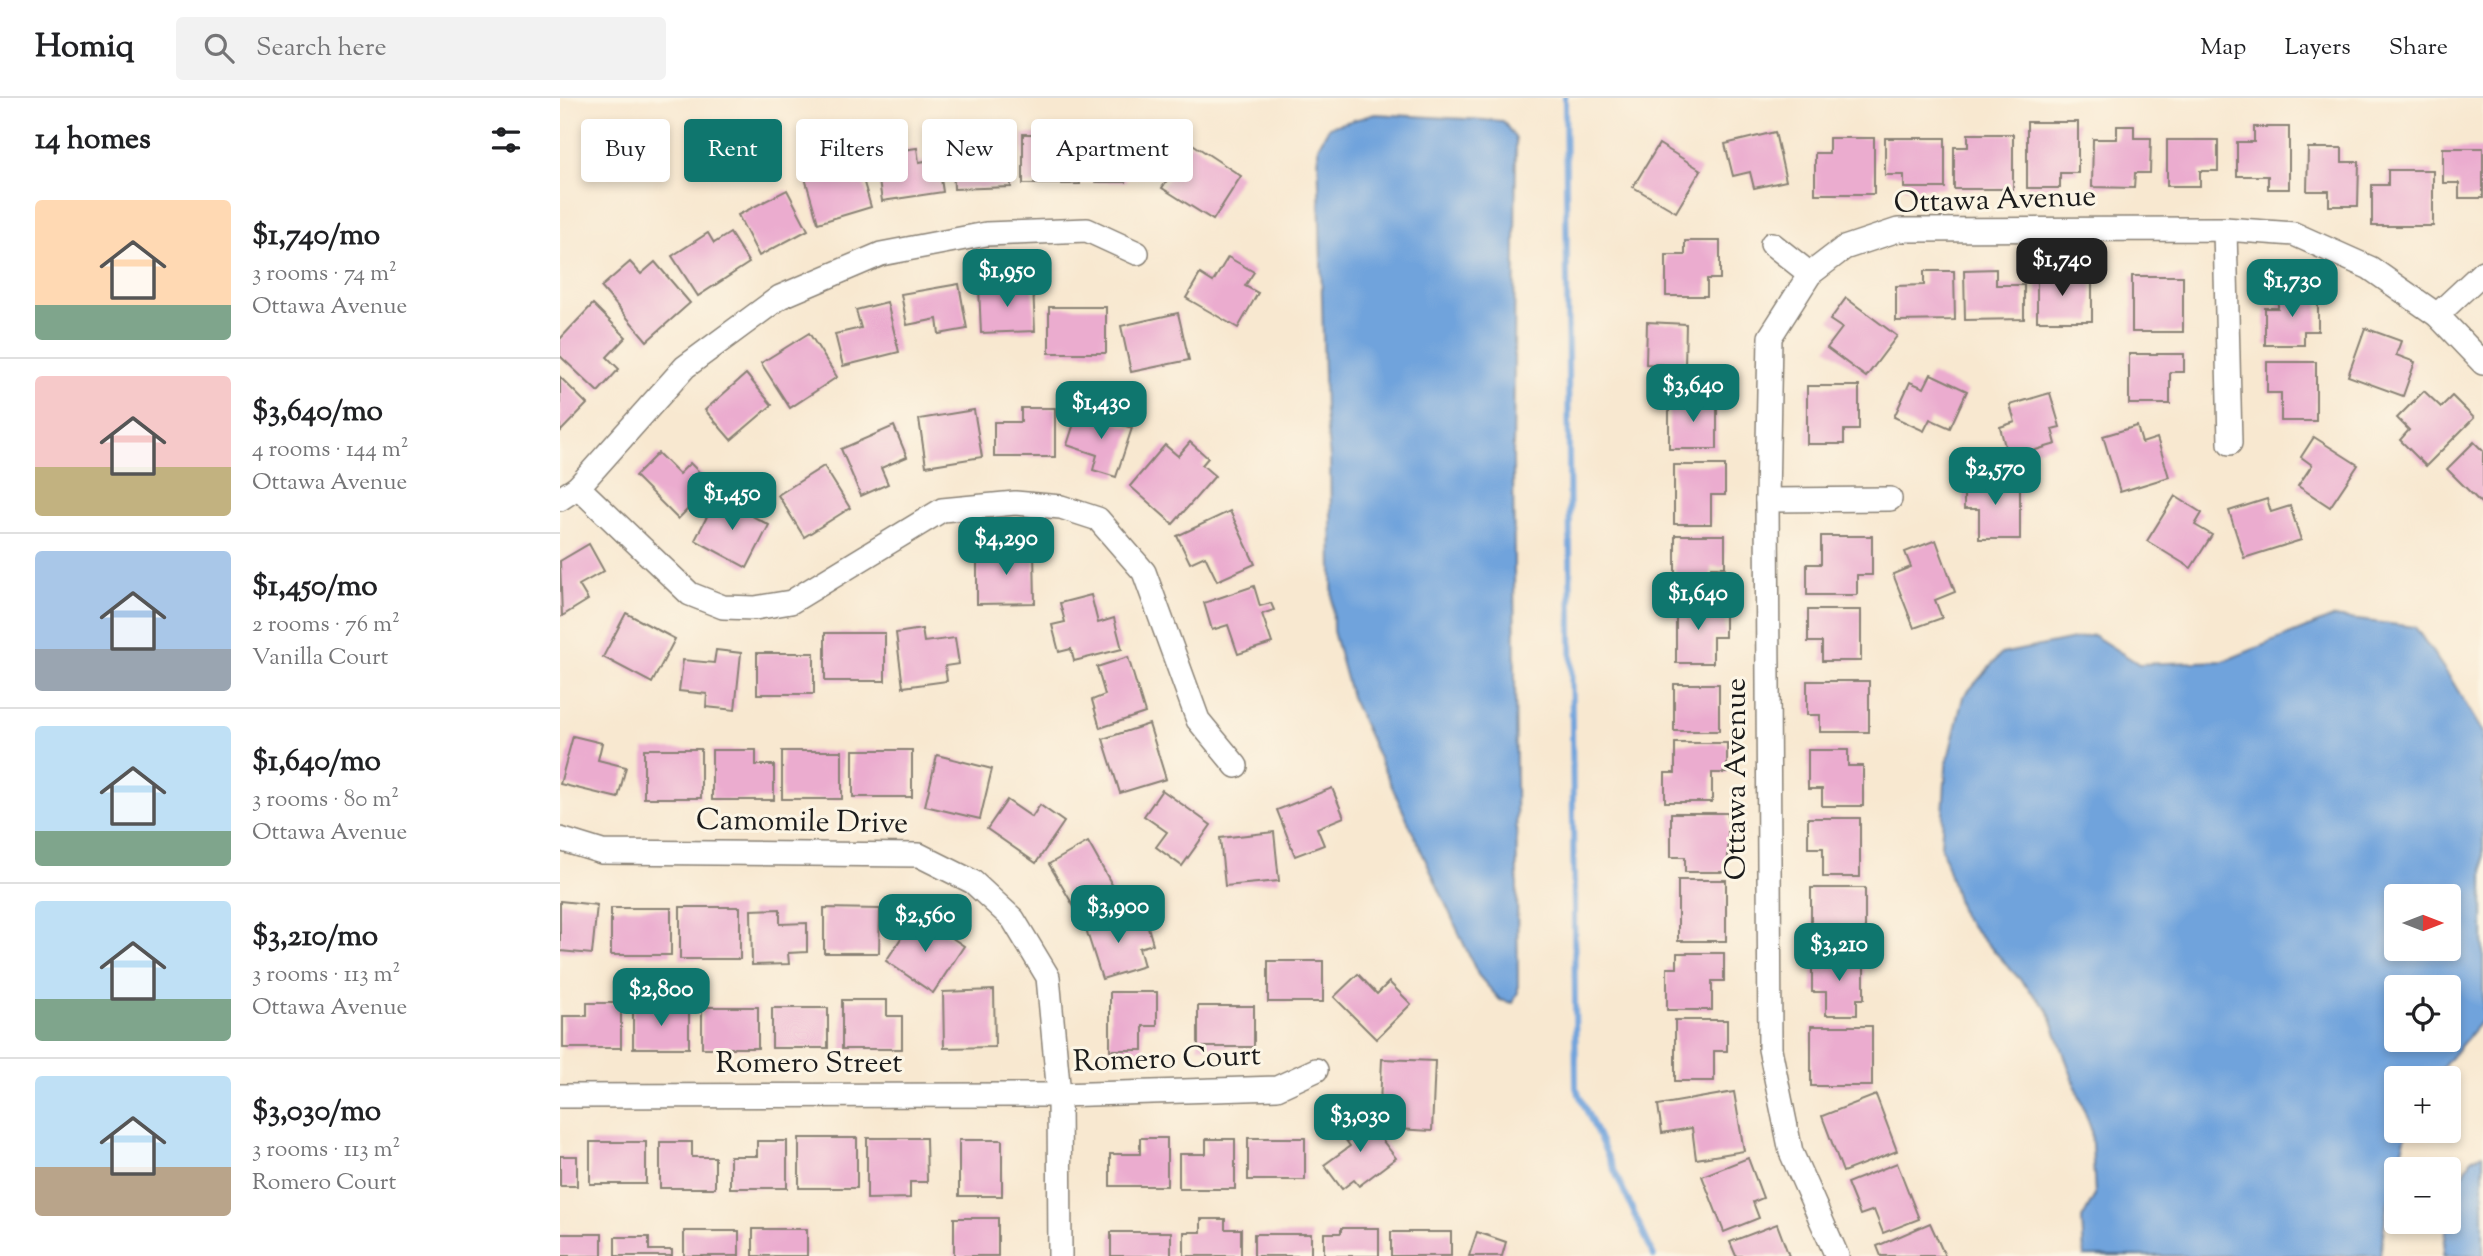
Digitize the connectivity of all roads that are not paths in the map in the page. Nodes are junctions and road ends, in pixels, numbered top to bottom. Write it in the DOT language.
graph roads {
  1 [pos="2225,229"];
  2 [pos="1772,244"];
  3 [pos="1137,253"];
  4 [pos="2483,272"];
  5 [pos="1810,274"];
  6 [pos="2437,316"];
  7 [pos="2483,363"];
  8 [pos="2230,443"];
  9 [pos="569,493"];
  10 [pos="1767,499"];
  11 [pos="1890,499"];
  12 [pos="1236,766"];
  13 [pos="560,839"];
  14 [pos="1316,1070"];
  15 [pos="1059,1095"];
  16 [pos="560,1096"];
  17 [pos="1059,1256"];
  18 [pos="1837,1256"];
  1 -- 5 [label="street, Ottawa Avenue"];
  1 -- 6 [label="street, Ottawa Avenue"];
  1 -- 8 [label="street"];
  2 -- 5 [label="street"];
  3 -- 9 [label="street"];
  4 -- 6 [label="street"];
  5 -- 10 [label="street, Ottawa Avenue"];
  6 -- 7 [label="street, Ottawa Avenue"];
  9 -- 12 [label="street"];
  10 -- 11 [label="street"];
  10 -- 18 [label="street, Ottawa Avenue"];
  13 -- 15 [label="street, Camomile Drive"];
  14 -- 15 [label="street, Romero Court"];
  15 -- 16 [label="street, Romero Street"];
  15 -- 17 [label="street, Camomile Drive"];
}
